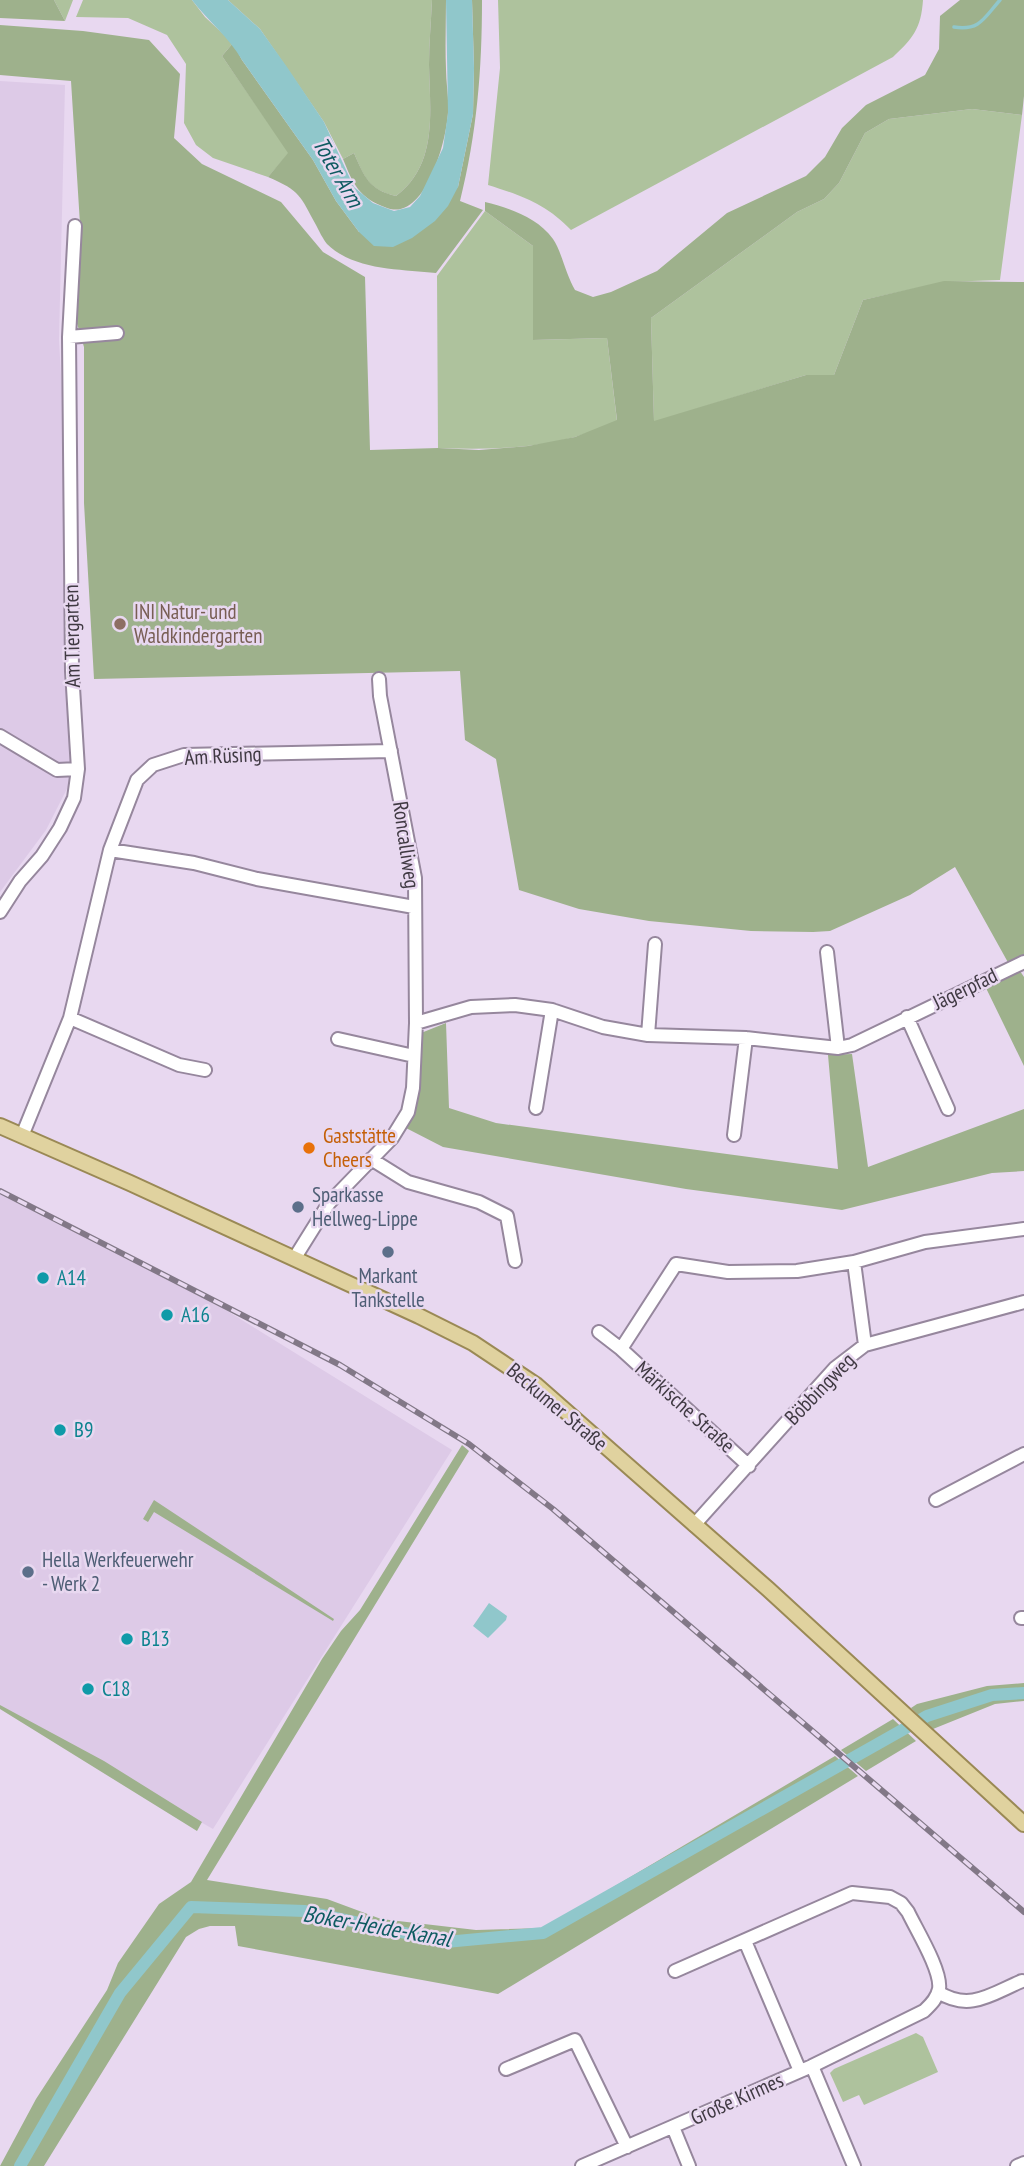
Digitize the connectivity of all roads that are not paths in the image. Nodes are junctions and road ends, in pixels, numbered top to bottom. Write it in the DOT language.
graph roads {
  1 [pos="75,226"];
  2 [pos="117,333"];
  3 [pos="69,337"];
  4 [pos="379,678"];
  5 [pos="0,736"];
  6 [pos="391,751"];
  7 [pos="78,769"];
  8 [pos="110,849"];
  9 [pos="414,906"];
  10 [pos="0,912"];
  11 [pos="655,944"];
  12 [pos="827,952"];
  13 [pos="1024,962"];
  14 [pos="552,1010"];
  15 [pos="907,1017"];
  16 [pos="70,1018"];
  17 [pos="416,1023"];
  18 [pos="648,1035"];
  19 [pos="746,1038"];
  20 [pos="338,1039"];
  21 [pos="838,1048"];
  22 [pos="414,1056"];
  23 [pos="205,1070"];
  24 [pos="536,1108"];
  25 [pos="948,1109"];
  26 [pos="0,1126"];
  27 [pos="733,1135"];
  28 [pos="22,1136"];
  29 [pos="371,1159"];
  30 [pos="1024,1229"];
  31 [pos="294,1259"];
  32 [pos="515,1261"];
  33 [pos="854,1262"];
  34 [pos="1024,1302"];
  35 [pos="598,1332"];
  36 [pos="865,1345"];
  37 [pos="621,1349"];
  38 [pos="1024,1454"];
  39 [pos="749,1465"];
  40 [pos="936,1500"];
  41 [pos="694,1525"];
  42 [pos="1024,1824"];
  43 [pos="745,1941"];
  44 [pos="675,1970"];
  45 [pos="1022,1981"];
  46 [pos="938,1992"];
  47 [pos="806,2068"];
  48 [pos="506,2069"];
  49 [pos="673,2127"];
  50 [pos="627,2147"];
  51 [pos="1024,2163"];
  52 [pos="582,2166"];
  53 [pos="689,2166"];
  54 [pos="854,2166"];
  55 [pos="1018,2166"];
  1 -- 3 [label="street, Am Tiergarten"];
  2 -- 3 [label="street"];
  3 -- 7 [label="street, Am Tiergarten"];
  4 -- 6 [label="street, Roncalliweg"];
  5 -- 7 [label="street"];
  6 -- 8 [label="street, Am Rüsing"];
  6 -- 9 [label="street, Roncalliweg"];
  7 -- 10 [label="street, Am Tiergarten"];
  8 -- 9 [label="street"];
  8 -- 16 [label="street, Am Rüsing"];
  9 -- 17 [label="street, Roncalliweg"];
  11 -- 18 [label="street"];
  12 -- 21 [label="street"];
  13 -- 15 [label="street, Jägerpfad"];
  14 -- 17 [label="street, Jägerpfad"];
  14 -- 18 [label="street, Jägerpfad"];
  14 -- 24 [label="street"];
  15 -- 21 [label="street, Jägerpfad"];
  15 -- 25 [label="street, Jägerpfad"];
  16 -- 23 [label="street"];
  16 -- 28 [label="street, Am Rüsing"];
  17 -- 22 [label="street, Roncalliweg"];
  18 -- 19 [label="street, Jägerpfad"];
  19 -- 21 [label="street, Jägerpfad"];
  19 -- 27 [label="street"];
  20 -- 22 [label="street"];
  22 -- 29 [label="street, Roncalliweg"];
  26 -- 28 [label="main road, Beckumer Straße"];
  28 -- 31 [label="main road, Beckumer Straße"];
  29 -- 31 [label="street, Roncalliweg"];
  29 -- 32 [label="street"];
  30 -- 33 [label="street, Märkische Straße"];
  31 -- 41 [label="main road, Beckumer Straße"];
  33 -- 36 [label="street"];
  33 -- 37 [label="street, Märkische Straße"];
  34 -- 36 [label="street, Böbbingweg"];
  35 -- 37 [label="street, Märkische Straße"];
  36 -- 39 [label="street, Böbbingweg"];
  37 -- 39 [label="street, Märkische Straße"];
  38 -- 40 [label="street"];
  39 -- 41 [label="street, Böbbingweg"];
  41 -- 42 [label="main road, Beckumer Straße"];
  43 -- 44 [label="street"];
  43 -- 46 [label="street"];
  43 -- 47 [label="street, Große Kirmes"];
  45 -- 46 [label="street"];
  46 -- 47 [label="street, Große Kirmes"];
  47 -- 49 [label="street, Große Kirmes"];
  47 -- 54 [label="street, Große Kirmes"];
  48 -- 50 [label="street"];
  49 -- 50 [label="street"];
  49 -- 53 [label="street, Große Kirmes"];
  50 -- 52 [label="street"];
  51 -- 55 [label="street"];
}
